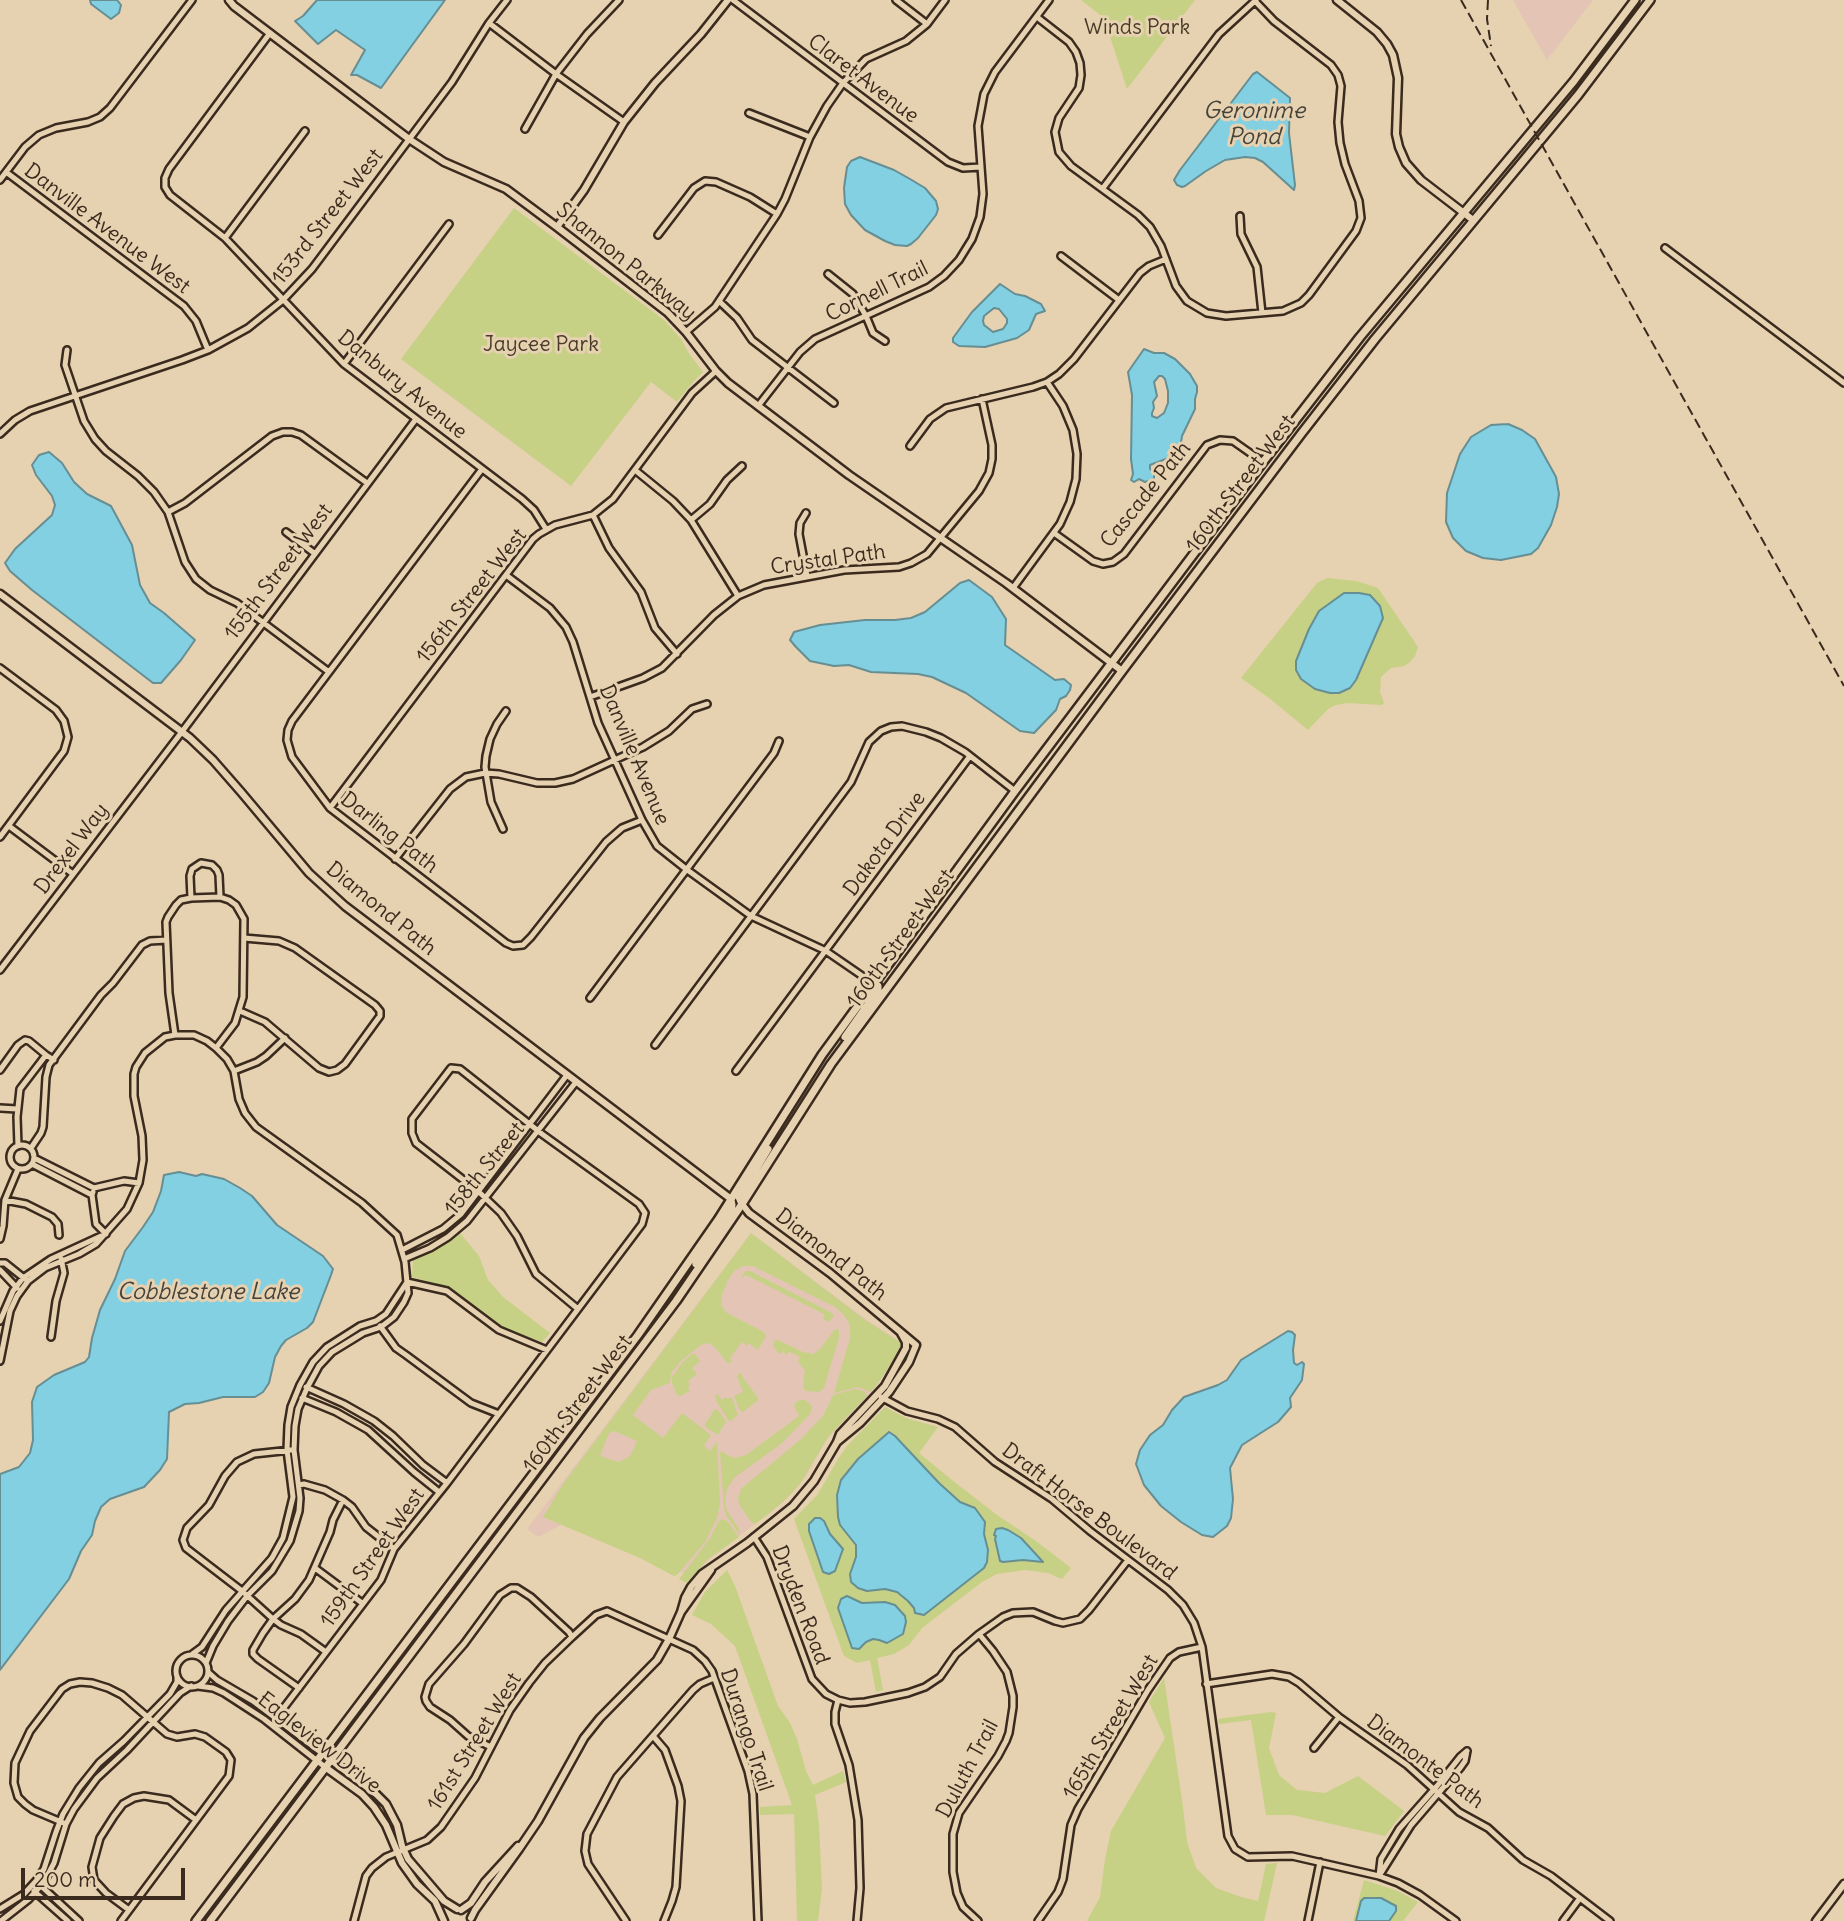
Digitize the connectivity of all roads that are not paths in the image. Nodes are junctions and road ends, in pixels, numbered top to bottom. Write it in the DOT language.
graph roads {
  1 [pos="192,0"];
  2 [pos="229,0"];
  3 [pos="507,0"];
  4 [pos="620,0"];
  5 [pos="730,0"];
  6 [pos="896,0"];
  7 [pos="945,0"];
  8 [pos="1049,0"];
  9 [pos="1337,0"];
  10 [pos="1635,0"];
  11 [pos="1650,0"];
  12 [pos="1255,1"];
  13 [pos="1037,17"];
  14 [pos="489,23"];
  15 [pos="927,24"];
  16 [pos="270,33"];
  17 [pos="556,74"];
  18 [pos="843,83"];
  19 [pos="749,113"];
  20 [pos="624,121"];
  21 [pos="525,129"];
  22 [pos="306,131"];
  23 [pos="810,137"];
  24 [pos="409,139"];
  25 [pos="981,167"];
  26 [pos="6,172"];
  27 [pos="0,180"];
  28 [pos="1103,188"];
  29 [pos="777,214"];
  30 [pos="1464,214"];
  31 [pos="1240,216"];
  32 [pos="1473,220"];
  33 [pos="449,224"];
  34 [pos="557,227"];
  35 [pos="658,235"];
  36 [pos="225,238"];
  37 [pos="1665,248"];
  38 [pos="1061,256"];
  39 [pos="1166,258"];
  40 [pos="828,274"];
  41 [pos="284,300"];
  42 [pos="1119,300"];
  43 [pos="719,301"];
  44 [pos="1262,313"];
  45 [pos="866,316"];
  46 [pos="686,332"];
  47 [pos="885,341"];
  48 [pos="67,350"];
  49 [pos="208,350"];
  50 [pos="344,364"];
  51 [pos="787,367"];
  52 [pos="716,371"];
  53 [pos="1047,382"];
  54 [pos="1844,383"];
  55 [pos="75,395"];
  56 [pos="982,399"];
  57 [pos="834,403"];
  58 [pos="758,406"];
  59 [pos="416,419"];
  60 [pos="0,433"];
  61 [pos="910,446"];
  62 [pos="1263,462"];
  63 [pos="742,466"];
  64 [pos="482,469"];
  65 [pos="635,470"];
  66 [pos="367,483"];
  67 [pos="168,512"];
  68 [pos="806,513"];
  69 [pos="593,515"];
  70 [pos="691,520"];
  71 [pos="547,529"];
  72 [pos="286,532"];
  73 [pos="1054,533"];
  74 [pos="940,538"];
  75 [pos="314,554"];
  76 [pos="506,575"];
  77 [pos="807,576"];
  78 [pos="1013,588"];
  79 [pos="0,594"];
  80 [pos="738,596"];
  81 [pos="263,622"];
  82 [pos="677,654"];
  83 [pos="1113,663"];
  84 [pos="0,668"];
  85 [pos="329,671"];
  86 [pos="1122,671"];
  87 [pos="590,697"];
  88 [pos="706,704"];
  89 [pos="506,711"];
  90 [pos="182,731"];
  91 [pos="779,741"];
  92 [pos="170,746"];
  93 [pos="970,756"];
  94 [pos="615,761"];
  95 [pos="485,773"];
  96 [pos="1015,792"];
  97 [pos="330,808"];
  98 [pos="642,820"];
  99 [pos="9,826"];
  100 [pos="503,829"];
  101 [pos="0,837"];
  102 [pos="395,859"];
  103 [pos="686,869"];
  104 [pos="73,874"];
  105 [pos="191,898"];
  106 [pos="220,898"];
  107 [pos="751,916"];
  108 [pos="244,938"];
  109 [pos="166,940"];
  110 [pos="826,951"];
  111 [pos="0,970"];
  112 [pos="874,984"];
  113 [pos="590,998"];
  114 [pos="240,1011"];
  115 [pos="175,1035"];
  116 [pos="285,1038"];
  117 [pos="655,1045"];
  118 [pos="216,1048"];
  119 [pos="46,1055"];
  120 [pos="54,1060"];
  121 [pos="831,1064"];
  122 [pos="0,1070"];
  123 [pos="234,1071"];
  124 [pos="736,1071"];
  125 [pos="567,1075"];
  126 [pos="576,1082"];
  127 [pos="0,1108"];
  128 [pos="18,1109"];
  129 [pos="785,1114"];
  130 [pos="531,1124"];
  131 [pos="537,1130"];
  132 [pos="18,1146"];
  133 [pos="31,1149"];
  134 [pos="33,1161"];
  135 [pos="18,1169"];
  136 [pos="139,1183"];
  137 [pos="94,1188"];
  138 [pos="478,1192"];
  139 [pos="92,1195"];
  140 [pos="485,1198"];
  141 [pos="731,1199"];
  142 [pos="5,1200"];
  143 [pos="741,1204"];
  144 [pos="105,1234"];
  145 [pos="59,1235"];
  146 [pos="0,1239"];
  147 [pos="402,1250"];
  148 [pos="61,1258"];
  149 [pos="404,1259"];
  150 [pos="0,1263"];
  151 [pos="0,1270"];
  152 [pos="26,1280"];
  153 [pos="690,1281"];
  154 [pos="407,1282"];
  155 [pos="18,1289"];
  156 [pos="578,1309"];
  157 [pos="376,1321"];
  158 [pos="2,1324"];
  159 [pos="381,1327"];
  160 [pos="51,1337"];
  161 [pos="547,1350"];
  162 [pos="0,1361"];
  163 [pos="303,1386"];
  164 [pos="881,1396"];
  165 [pos="299,1397"];
  166 [pos="499,1413"];
  167 [pos="393,1436"];
  168 [pos="386,1444"];
  169 [pos="291,1450"];
  170 [pos="447,1482"];
  171 [pos="296,1485"];
  172 [pos="439,1492"];
  173 [pos="343,1500"];
  174 [pos="754,1537"];
  175 [pos="394,1549"];
  176 [pos="1128,1560"];
  177 [pos="315,1569"];
  178 [pos="242,1591"];
  179 [pos="247,1597"];
  180 [pos="362,1603"];
  181 [pos="607,1611"];
  182 [pos="273,1619"];
  183 [pos="979,1634"];
  184 [pos="572,1637"];
  185 [pos="669,1639"];
  186 [pos="1202,1647"];
  187 [pos="326,1652"];
  188 [pos="191,1655"];
  189 [pos="206,1663"];
  190 [pos="208,1672"];
  191 [pos="177,1676"];
  192 [pos="714,1678"];
  193 [pos="1206,1684"];
  194 [pos="194,1686"];
  195 [pos="299,1688"];
  196 [pos="838,1700"];
  197 [pos="1339,1717"];
  198 [pos="276,1718"];
  199 [pos="150,1720"];
  200 [pos="653,1737"];
  201 [pos="491,1747"];
  202 [pos="1314,1748"];
  203 [pos="322,1753"];
  204 [pos="331,1759"];
  205 [pos="317,1760"];
  206 [pos="325,1767"];
  207 [pos="1436,1791"];
  208 [pos="197,1820"];
  209 [pos="63,1823"];
  210 [pos="524,1840"];
  211 [pos="400,1852"];
  212 [pos="1320,1862"];
  213 [pos="1379,1876"];
  214 [pos="38,1883"];
  215 [pos="1844,1884"];
  216 [pos="33,1890"];
  217 [pos="1580,1898"];
  218 [pos="0,1909"];
  219 [pos="129,1910"];
  220 [pos="459,1910"];
  221 [pos="471,1920"];
  222 [pos="1454,1920"];
  223 [pos="1,1921"];
  224 [pos="68,1921"];
  225 [pos="79,1921"];
  226 [pos="121,1921"];
  227 [pos="196,1921"];
  228 [pos="210,1921"];
  229 [pos="354,1921"];
  230 [pos="444,1921"];
  231 [pos="625,1921"];
  232 [pos="664,1921"];
  233 [pos="758,1921"];
  234 [pos="857,1921"];
  235 [pos="978,1921"];
  236 [pos="1038,1921"];
  237 [pos="1308,1921"];
  238 [pos="1563,1921"];
  239 [pos="1610,1921"];
  240 [pos="1816,1921"];
  1 -- 26 [label="street"];
  2 -- 16 [label="street, Shannon Parkway"];
  3 -- 14 [label="street, 153rd Street West"];
  4 -- 17 [label="street"];
  5 -- 18 [label="street, Claret Avenue"];
  5 -- 20 [label="street"];
  6 -- 15 [label="street"];
  7 -- 15 [label="street"];
  8 -- 13 [label="street, Cornell Trail"];
  9 -- 30 [label="street"];
  10 -- 30 [label="main road, 160th Street West"];
  11 -- 32 [label="main road, 160th Street West"];
  12 -- 28 [label="street"];
  12 -- 44 [label="street"];
  13 -- 25 [label="street, Cornell Trail"];
  13 -- 28 [label="street"];
  14 -- 17 [label="street"];
  14 -- 24 [label="street, 153rd Street West"];
  15 -- 18 [label="street"];
  16 -- 24 [label="street, Shannon Parkway"];
  16 -- 36 [label="street, Danbury Avenue"];
  17 -- 20 [label="street"];
  17 -- 21 [label="street"];
  18 -- 23 [label="street"];
  18 -- 25 [label="street, Claret Avenue"];
  19 -- 23 [label="street"];
  20 -- 34 [label="street"];
  22 -- 36 [label="street"];
  23 -- 29 [label="street"];
  24 -- 34 [label="street, Shannon Parkway"];
  24 -- 41 [label="street, 153rd Street West"];
  25 -- 45 [label="street, Cornell Trail"];
  26 -- 27 [label="street"];
  26 -- 49 [label="street, Danville Avenue West"];
  28 -- 39 [label="street"];
  29 -- 35 [label="street"];
  29 -- 43 [label="street"];
  30 -- 32 [label="street"];
  30 -- 62 [label="main road, 160th Street West"];
  31 -- 44 [label="street"];
  32 -- 86 [label="main road, 160th Street West"];
  33 -- 50 [label="street"];
  34 -- 46 [label="street, Shannon Parkway"];
  36 -- 41 [label="street, Danbury Avenue"];
  37 -- 54 [label="street"];
  38 -- 42 [label="street"];
  39 -- 42 [label="street"];
  39 -- 44 [label="street"];
  40 -- 45 [label="street"];
  41 -- 49 [label="street, 153rd Street West"];
  41 -- 50 [label="street, Danbury Avenue"];
  42 -- 53 [label="street"];
  43 -- 46 [label="street"];
  43 -- 51 [label="street"];
  45 -- 47 [label="street"];
  45 -- 51 [label="street, Cornell Trail"];
  46 -- 52 [label="street, Shannon Parkway"];
  48 -- 55 [label="street"];
  49 -- 55 [label="street, 153rd Street West"];
  50 -- 59 [label="street, Danbury Avenue"];
  51 -- 57 [label="street"];
  51 -- 58 [label="street, Cornell Trail"];
  52 -- 58 [label="street, Shannon Parkway"];
  52 -- 65 [label="street, 156th Street West"];
  53 -- 56 [label="street"];
  53 -- 73 [label="street"];
  55 -- 60 [label="street, 153rd Street West"];
  55 -- 67 [label="street"];
  56 -- 61 [label="street"];
  56 -- 74 [label="street, Crystal Path"];
  58 -- 74 [label="street, Shannon Parkway"];
  59 -- 64 [label="street, Danbury Avenue"];
  59 -- 66 [label="street, 155th Street West"];
  62 -- 73 [label="street, Cascade Path"];
  62 -- 83 [label="main road, 160th Street West"];
  63 -- 70 [label="street"];
  64 -- 71 [label="street, Danbury Avenue"];
  64 -- 85 [label="street, Darling Path"];
  65 -- 69 [label="street, 156th Street West"];
  65 -- 70 [label="street"];
  66 -- 67 [label="street"];
  66 -- 75 [label="street, 155th Street West"];
  67 -- 81 [label="street"];
  68 -- 77 [label="street"];
  69 -- 71 [label="street, 156th Street West"];
  69 -- 82 [label="street"];
  70 -- 80 [label="street"];
  71 -- 76 [label="street, 156th Street West"];
  72 -- 75 [label="street"];
  73 -- 78 [label="street"];
  74 -- 77 [label="street, Crystal Path"];
  74 -- 78 [label="street, Shannon Parkway"];
  75 -- 81 [label="street, 155th Street West"];
  76 -- 87 [label="street, Danville Avenue"];
  76 -- 97 [label="street, 156th Street West"];
  77 -- 80 [label="street, Crystal Path"];
  78 -- 83 [label="street, Shannon Parkway"];
  79 -- 90 [label="street, Diamond Path"];
  80 -- 82 [label="street, Crystal Path"];
  81 -- 85 [label="street"];
  81 -- 90 [label="street, 155th Street West"];
  82 -- 87 [label="street, Crystal Path"];
  83 -- 86 [label="street, Shannon Parkway"];
  83 -- 96 [label="main road, 160th Street West"];
  84 -- 99 [label="street"];
  85 -- 97 [label="street, Darling Path"];
  86 -- 121 [label="main road, 160th Street West"];
  87 -- 94 [label="street, Danville Avenue"];
  88 -- 94 [label="street"];
  89 -- 95 [label="street"];
  90 -- 92 [label="street, 155th Street West"];
  90 -- 125 [label="street, Diamond Path"];
  91 -- 103 [label="street"];
  92 -- 104 [label="street, Drexel Way"];
  93 -- 96 [label="street"];
  93 -- 107 [label="street"];
  93 -- 110 [label="street, Dakota Drive"];
  94 -- 95 [label="street"];
  94 -- 98 [label="street, Danville Avenue"];
  95 -- 100 [label="street"];
  95 -- 102 [label="street"];
  96 -- 112 [label="main road, 160th Street West"];
  97 -- 102 [label="street, Darling Path"];
  98 -- 102 [label="street, Darling Path"];
  98 -- 103 [label="street, Danville Avenue"];
  99 -- 101 [label="street"];
  99 -- 104 [label="street"];
  103 -- 107 [label="street, Danville Avenue"];
  103 -- 113 [label="street"];
  104 -- 111 [label="street, Drexel Way"];
  105 -- 106 [label="street"];
  105 -- 106 [label="street"];
  105 -- 109 [label="street"];
  106 -- 108 [label="street"];
  107 -- 110 [label="street, Danville Avenue"];
  107 -- 117 [label="street"];
  108 -- 114 [label="street"];
  108 -- 116 [label="street"];
  109 -- 115 [label="street"];
  109 -- 120 [label="street"];
  110 -- 112 [label="street, Danville Avenue"];
  110 -- 124 [label="street, Dakota Drive"];
  112 -- 121 [label="main road"];
  112 -- 129 [label="main road, 160th Street West"];
  114 -- 116 [label="street"];
  114 -- 118 [label="street"];
  115 -- 118 [label="street"];
  115 -- 136 [label="street"];
  116 -- 123 [label="street"];
  118 -- 123 [label="street"];
  119 -- 120 [label="street"];
  119 -- 122 [label="street"];
  119 -- 128 [label="street"];
  120 -- 133 [label="street"];
  121 -- 143 [label="main road, 160th Street West"];
  123 -- 147 [label="street"];
  125 -- 126 [label="street, Diamond Path"];
  125 -- 130 [label="street, 158th Street"];
  126 -- 131 [label="street, 158th Street"];
  126 -- 141 [label="street, Diamond Path"];
  127 -- 128 [label="street"];
  128 -- 132 [label="street"];
  129 -- 141 [label="main road, 160th Street West"];
  129 -- 143 [label="main road"];
  130 -- 131 [label="street"];
  130 -- 138 [label="street, 158th Street"];
  130 -- 138 [label="street"];
  131 -- 140 [label="street, 158th Street"];
  131 -- 156 [label="street, 159th Street West"];
  132 -- 133 [label="street"];
  132 -- 135 [label="street"];
  133 -- 134 [label="street"];
  134 -- 135 [label="street"];
  134 -- 137 [label="street"];
  134 -- 139 [label="street"];
  135 -- 142 [label="street"];
  136 -- 137 [label="street"];
  136 -- 144 [label="street"];
  137 -- 139 [label="street"];
  138 -- 140 [label="street"];
  138 -- 147 [label="street, 158th Street"];
  139 -- 144 [label="street"];
  140 -- 149 [label="street, 158th Street"];
  140 -- 156 [label="street"];
  141 -- 153 [label="main road"];
  141 -- 203 [label="main road, 160th Street West"];
  142 -- 145 [label="street"];
  142 -- 146 [label="street"];
  143 -- 153 [label="main road, 160th Street West"];
  143 -- 164 [label="street, Diamond Path"];
  144 -- 148 [label="street"];
  147 -- 149 [label="street"];
  148 -- 152 [label="street"];
  148 -- 160 [label="street"];
  149 -- 154 [label="street"];
  150 -- 152 [label="street"];
  151 -- 155 [label="street"];
  152 -- 155 [label="street"];
  153 -- 204 [label="main road, 160th Street West"];
  154 -- 157 [label="street"];
  154 -- 159 [label="street"];
  154 -- 161 [label="street"];
  155 -- 158 [label="street"];
  156 -- 161 [label="street, 159th Street West"];
  157 -- 159 [label="street"];
  157 -- 163 [label="street"];
  158 -- 162 [label="street"];
  159 -- 163 [label="street"];
  159 -- 166 [label="street"];
  161 -- 166 [label="street, 159th Street West"];
  163 -- 165 [label="street"];
  163 -- 167 [label="street"];
  164 -- 174 [label="street"];
  164 -- 176 [label="street, Draft Horse Boulevard"];
  165 -- 168 [label="street"];
  165 -- 169 [label="street"];
  166 -- 170 [label="street, 159th Street West"];
  167 -- 168 [label="street"];
  167 -- 170 [label="street"];
  168 -- 172 [label="street"];
  169 -- 171 [label="street"];
  169 -- 178 [label="street"];
  170 -- 172 [label="street, 159th Street West"];
  171 -- 173 [label="street"];
  171 -- 178 [label="street"];
  171 -- 179 [label="street"];
  172 -- 175 [label="street, 159th Street West"];
  173 -- 175 [label="street"];
  173 -- 177 [label="street"];
  174 -- 185 [label="street"];
  174 -- 196 [label="street, Dryden Road"];
  175 -- 180 [label="street, 159th Street West"];
  176 -- 183 [label="street"];
  176 -- 186 [label="street, Draft Horse Boulevard"];
  177 -- 180 [label="street"];
  177 -- 182 [label="street"];
  178 -- 179 [label="street"];
  178 -- 188 [label="street"];
  179 -- 182 [label="street"];
  179 -- 189 [label="street"];
  180 -- 187 [label="street, 159th Street West"];
  181 -- 184 [label="street, 161st Street West"];
  181 -- 185 [label="street, Durango Trail"];
  182 -- 187 [label="street"];
  182 -- 195 [label="street"];
  183 -- 196 [label="street"];
  183 -- 235 [label="street, Duluth Trail"];
  184 -- 201 [label="street, 161st Street West"];
  184 -- 201 [label="street"];
  185 -- 192 [label="street, Durango Trail"];
  185 -- 210 [label="street"];
  186 -- 193 [label="street, Draft Horse Boulevard"];
  186 -- 236 [label="street, 165th Street West"];
  187 -- 195 [label="street, 159th Street West"];
  188 -- 189 [label="street"];
  188 -- 191 [label="street"];
  189 -- 190 [label="street"];
  190 -- 194 [label="street"];
  190 -- 198 [label="street"];
  191 -- 194 [label="street"];
  191 -- 199 [label="street"];
  192 -- 200 [label="street"];
  192 -- 233 [label="street, Durango Trail"];
  193 -- 197 [label="street, Diamonte Path"];
  193 -- 212 [label="street, Draft Horse Boulevard"];
  194 -- 199 [label="street"];
  194 -- 205 [label="street, Eagleview Drive"];
  195 -- 198 [label="street, 159th Street West"];
  196 -- 234 [label="street"];
  197 -- 202 [label="street"];
  197 -- 207 [label="street, Diamonte Path"];
  198 -- 203 [label="street"];
  199 -- 208 [label="street"];
  199 -- 209 [label="street"];
  199 -- 209 [label="street"];
  200 -- 231 [label="street"];
  200 -- 232 [label="street"];
  201 -- 211 [label="street, 161st Street West"];
  203 -- 204 [label="street"];
  203 -- 205 [label="main road, 160th Street West"];
  204 -- 206 [label="main road, 160th Street West"];
  204 -- 211 [label="street, Eagleview Drive"];
  205 -- 206 [label="street, Eagleview Drive"];
  205 -- 227 [label="main road, 160th Street West"];
  206 -- 211 [label="street, Eagleview Drive"];
  206 -- 228 [label="main road, 160th Street West"];
  207 -- 207 [label="street"];
  207 -- 213 [label="street"];
  207 -- 217 [label="street, Diamonte Path"];
  208 -- 219 [label="street"];
  208 -- 219 [label="street"];
  209 -- 214 [label="street"];
  210 -- 220 [label="street"];
  210 -- 221 [label="street"];
  211 -- 220 [label="street, Eagleview Drive"];
  211 -- 229 [label="street, 161st Street West"];
  211 -- 230 [label="street, Eagleview Drive"];
  212 -- 213 [label="street, Draft Horse Boulevard"];
  212 -- 237 [label="street"];
  213 -- 222 [label="street, Draft Horse Boulevard"];
  214 -- 216 [label="street"];
  214 -- 225 [label="street"];
  215 -- 240 [label="street"];
  216 -- 218 [label="street"];
  216 -- 223 [label="street"];
  216 -- 224 [label="street"];
  217 -- 238 [label="street"];
  217 -- 239 [label="street, Diamonte Path"];
  219 -- 226 [label="street"];
  220 -- 221 [label="street, Eagleview Drive"];
  220 -- 230 [label="street"];
}
